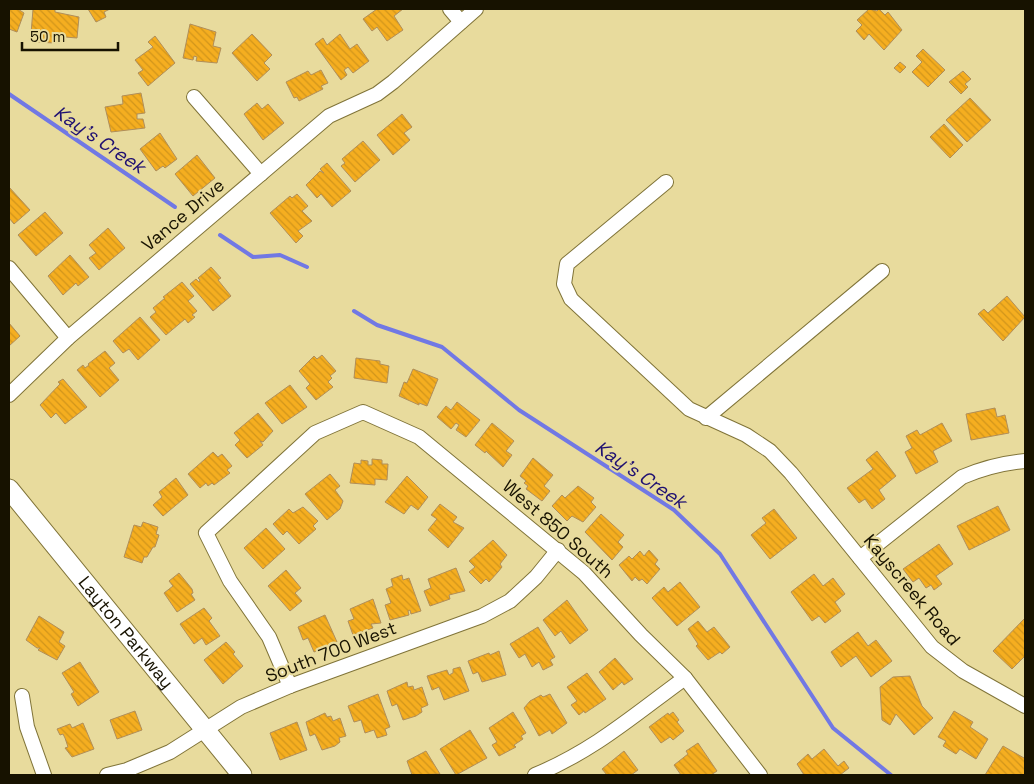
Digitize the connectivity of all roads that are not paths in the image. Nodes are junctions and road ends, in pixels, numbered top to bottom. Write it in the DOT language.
graph roads {
  1 [pos="450,9"];
  2 [pos="476,9"];
  3 [pos="461,22"];
  4 [pos="194,97"];
  5 [pos="261,174"];
  6 [pos="666,182"];
  7 [pos="9,268"];
  8 [pos="882,271"];
  9 [pos="68,338"];
  10 [pos="9,395"];
  11 [pos="706,418"];
  12 [pos="1025,461"];
  13 [pos="9,489"];
  14 [pos="558,550"];
  15 [pos="860,558"];
  16 [pos="685,678"];
  17 [pos="290,686"];
  18 [pos="22,696"];
  19 [pos="1025,706"];
  20 [pos="206,729"];
  21 [pos="564,770"];
  22 [pos="44,775"];
  23 [pos="107,775"];
  24 [pos="242,775"];
  25 [pos="535,775"];
  26 [pos="760,775"];
  1 -- 3 [label="street"];
  2 -- 3 [label="street, Vance Drive"];
  3 -- 5 [label="street, Vance Drive"];
  4 -- 5 [label="street"];
  5 -- 9 [label="street, Vance Drive"];
  6 -- 11 [label="street, Kayscreek Road"];
  7 -- 9 [label="street"];
  8 -- 11 [label="street"];
  9 -- 10 [label="street, Vance Drive"];
  11 -- 15 [label="street, Kayscreek Road"];
  12 -- 15 [label="street"];
  13 -- 20 [label="main road, Layton Parkway"];
  14 -- 16 [label="street, West 850 South"];
  14 -- 17 [label="street, South 700 West"];
  14 -- 17 [label="street, West 850 South"];
  15 -- 19 [label="street, Kayscreek Road"];
  16 -- 21 [label="street"];
  16 -- 26 [label="street, West 850 South"];
  17 -- 20 [label="street, South 700 West"];
  18 -- 22 [label="street"];
  20 -- 23 [label="street, South 700 West"];
  20 -- 24 [label="main road, Layton Parkway"];
  21 -- 25 [label="street"];
}
